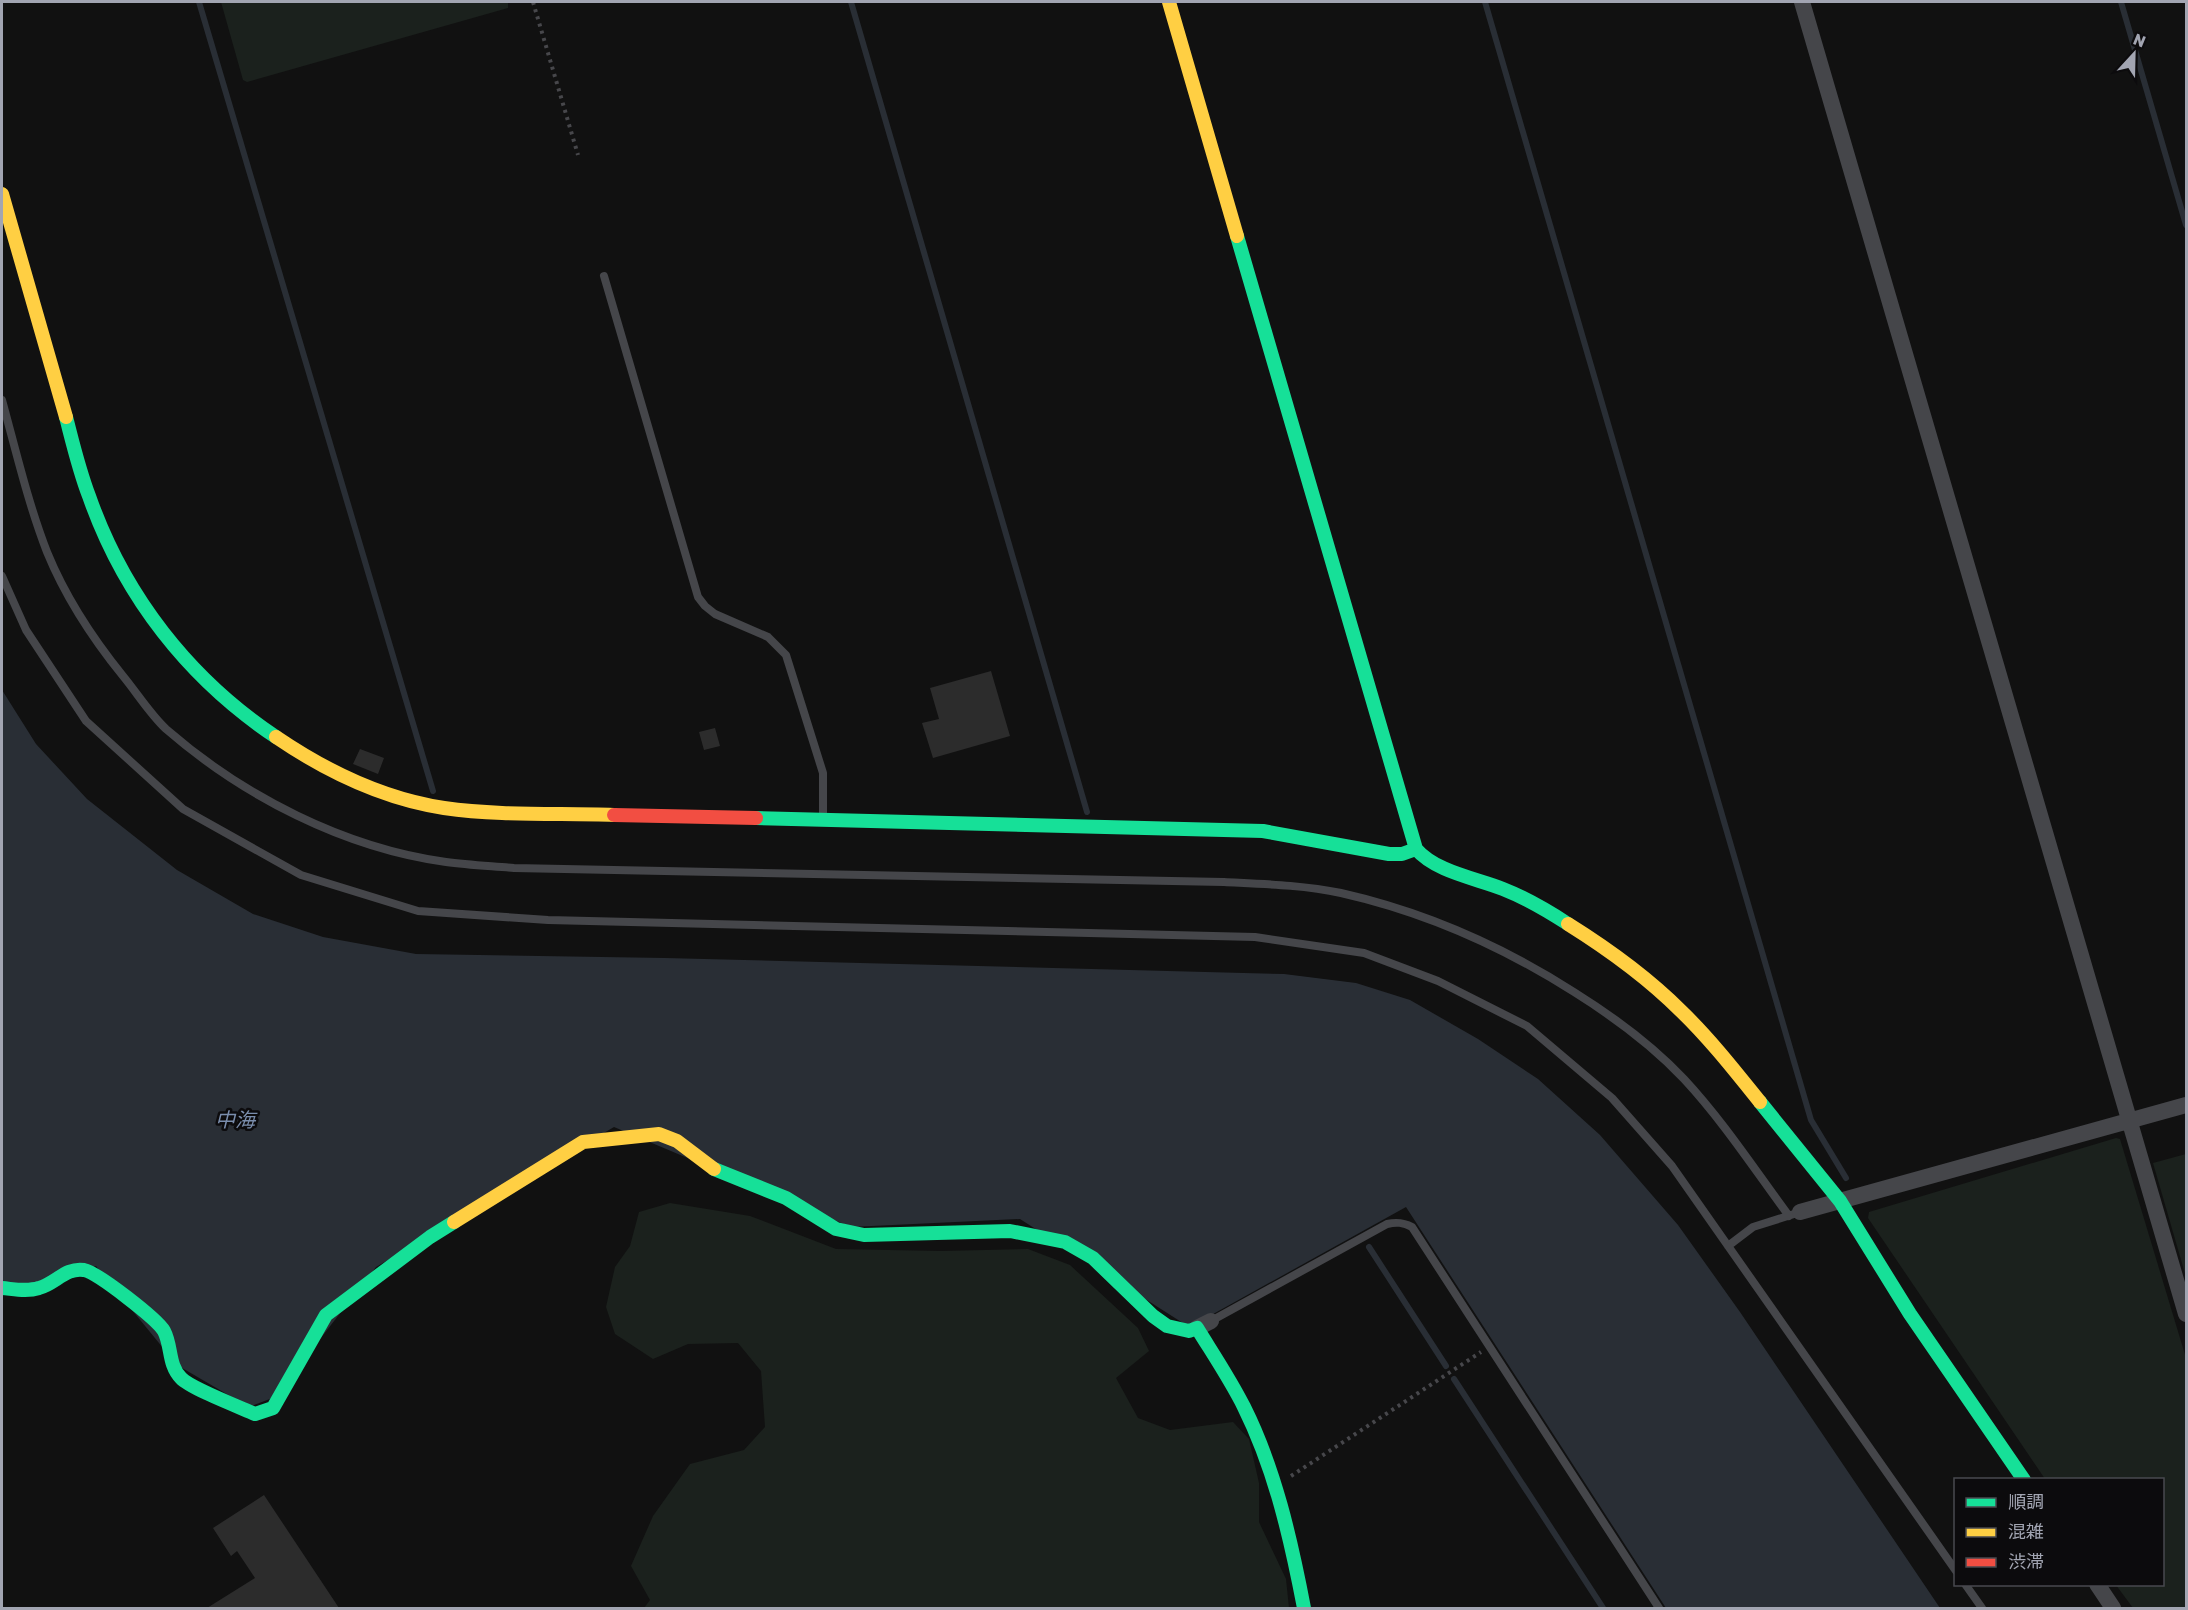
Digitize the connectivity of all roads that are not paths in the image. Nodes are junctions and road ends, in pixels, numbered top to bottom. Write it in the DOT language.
graph roads {
  1 [pos="1169,2"];
  2 [pos="1802,2"];
  3 [pos="2,194"];
  4 [pos="604,276"];
  5 [pos="2,400"];
  6 [pos="2,576"];
  7 [pos="823,819"];
  8 [pos="1416,849"];
  9 [pos="2187,1105"];
  10 [pos="2130,1120"];
  11 [pos="1840,1201"];
  12 [pos="1794,1214"];
  13 [pos="1728,1246"];
  14 [pos="2,1288"];
  15 [pos="2187,1314"];
  16 [pos="1204,1324"];
  17 [pos="2023,1478"];
  18 [pos="1954,1568"];
  19 [pos="1966,1586"];
  20 [pos="2098,1586"];
  21 [pos="1304,1608"];
  22 [pos="1659,1608"];
  23 [pos="1982,1608"];
  24 [pos="2113,1608"];
  1 -- 8 [label="street"];
  2 -- 10 [label="street"];
  3 -- 7 [label="street"];
  4 -- 7 [label="lane"];
  5 -- 12 [label="lane"];
  6 -- 13 [label="lane"];
  7 -- 8 [label="street"];
  8 -- 11 [label="street"];
  9 -- 10 [label="street"];
  10 -- 11 [label="street"];
  10 -- 15 [label="street"];
  11 -- 12 [label="street"];
  11 -- 17 [label="street"];
  12 -- 13 [label="lane"];
  13 -- 18 [label="lane"];
  14 -- 16 [label="street"];
  16 -- 21 [label="street"];
  16 -- 22 [label="lane"];
  19 -- 23 [label="lane"];
  20 -- 24 [label="street"];
}
